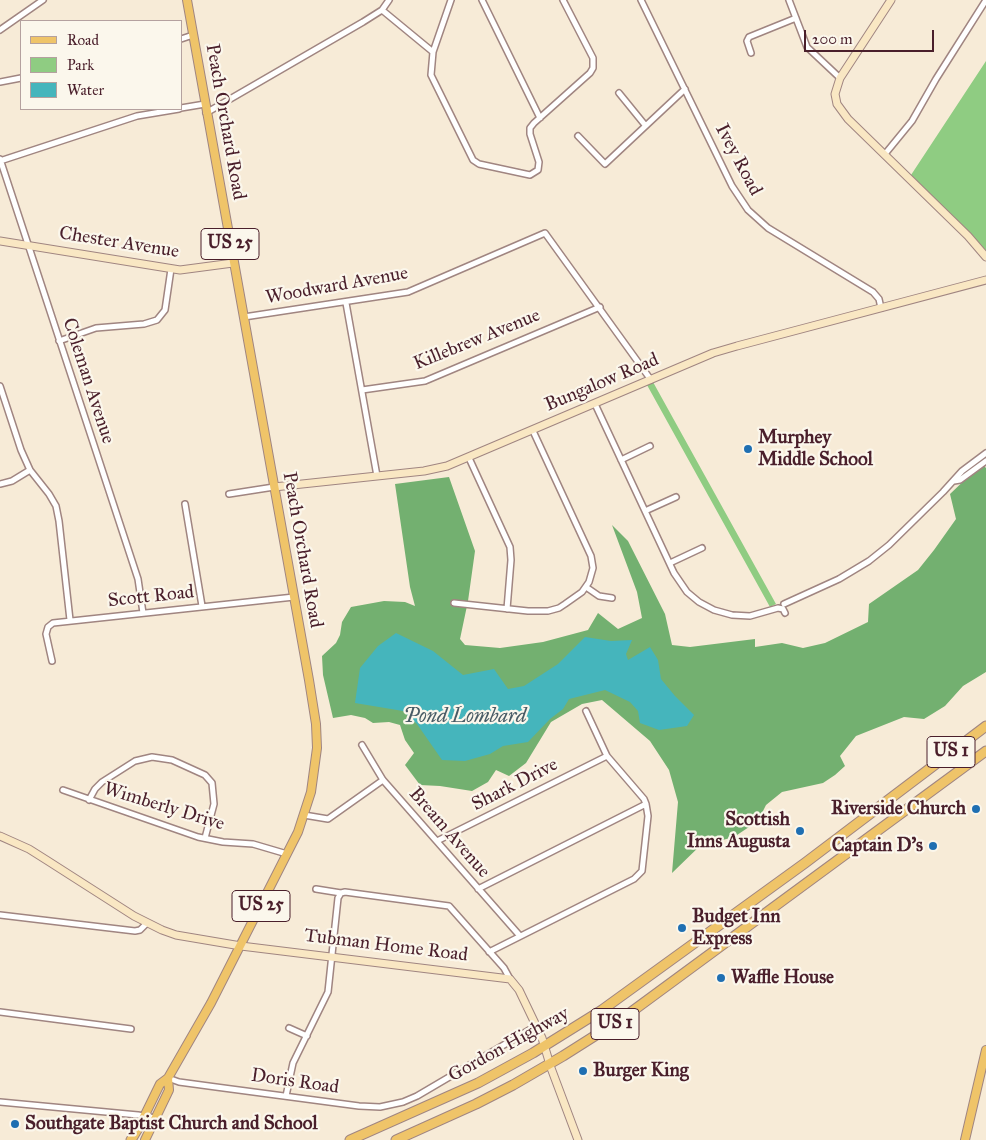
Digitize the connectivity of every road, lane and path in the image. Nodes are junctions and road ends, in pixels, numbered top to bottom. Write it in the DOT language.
graph roads {
  1 [pos="42,0"];
  2 [pos="187,0"];
  3 [pos="389,0"];
  4 [pos="451,0"];
  5 [pos="482,0"];
  6 [pos="563,0"];
  7 [pos="640,0"];
  8 [pos="789,0"];
  9 [pos="891,0"];
  10 [pos="986,0"];
  11 [pos="382,10"];
  12 [pos="796,18"];
  13 [pos="0,30"];
  14 [pos="193,36"];
  15 [pos="182,39"];
  16 [pos="433,52"];
  17 [pos="751,53"];
  18 [pos="20,78"];
  19 [pos="840,78"];
  20 [pos="0,82"];
  21 [pos="685,89"];
  22 [pos="620,93"];
  23 [pos="205,104"];
  24 [pos="182,108"];
  25 [pos="169,110"];
  26 [pos="206,112"];
  27 [pos="540,118"];
  28 [pos="646,125"];
  29 [pos="578,136"];
  30 [pos="885,154"];
  31 [pos="0,160"];
  32 [pos="0,241"];
  33 [pos="29,246"];
  34 [pos="986,257"];
  35 [pos="234,263"];
  36 [pos="171,269"];
  37 [pos="986,280"];
  38 [pos="346,302"];
  39 [pos="600,307"];
  40 [pos="881,308"];
  41 [pos="244,317"];
  42 [pos="59,341"];
  43 [pos="652,380"];
  44 [pos="0,386"];
  45 [pos="362,390"];
  46 [pos="595,404"];
  47 [pos="533,431"];
  48 [pos="650,446"];
  49 [pos="986,453"];
  50 [pos="469,458"];
  51 [pos="621,460"];
  52 [pos="986,460"];
  53 [pos="30,470"];
  54 [pos="377,476"];
  55 [pos="954,481"];
  56 [pos="0,484"];
  57 [pos="274,487"];
  58 [pos="229,494"];
  59 [pos="676,497"];
  60 [pos="185,504"];
  61 [pos="645,511"];
  62 [pos="702,548"];
  63 [pos="670,564"];
  64 [pos="586,587"];
  65 [pos="294,597"];
  66 [pos="612,598"];
  67 [pos="454,602"];
  68 [pos="784,604"];
  69 [pos="202,606"];
  70 [pos="507,608"];
  71 [pos="143,613"];
  72 [pos="785,613"];
  73 [pos="70,620"];
  74 [pos="52,661"];
  75 [pos="586,711"];
  76 [pos="986,726"];
  77 [pos="362,745"];
  78 [pos="986,751"];
  79 [pos="607,756"];
  80 [pos="383,780"];
  81 [pos="63,790"];
  82 [pos="89,800"];
  83 [pos="646,804"];
  84 [pos="304,815"];
  85 [pos="0,836"];
  86 [pos="205,838"];
  87 [pos="437,842"];
  88 [pos="287,854"];
  89 [pos="316,889"];
  90 [pos="478,889"];
  91 [pos="341,893"];
  92 [pos="0,915"];
  93 [pos="147,923"];
  94 [pos="520,936"];
  95 [pos="241,946"];
  96 [pos="489,952"];
  97 [pos="333,956"];
  98 [pos="510,979"];
  99 [pos="0,1012"];
  100 [pos="536,1026"];
  101 [pos="289,1028"];
  102 [pos="131,1029"];
  103 [pos="308,1036"];
  104 [pos="544,1046"];
  105 [pos="986,1050"];
  106 [pos="550,1064"];
  107 [pos="168,1078"];
  108 [pos="286,1096"];
  109 [pos="417,1096"];
  110 [pos="0,1102"];
  111 [pos="422,1108"];
  112 [pos="144,1116"];
  113 [pos="155,1118"];
  114 [pos="140,1125"];
  115 [pos="414,1136"];
  116 [pos="131,1140"];
  117 [pos="138,1140"];
  118 [pos="145,1140"];
  119 [pos="350,1140"];
  120 [pos="396,1140"];
  121 [pos="578,1140"];
  122 [pos="965,1140"];
  1 -- 13 [label="street"];
  2 -- 14 [label="main road, Peach Orchard Road / US 25"];
  3 -- 11 [label="street"];
  4 -- 16 [label="street"];
  5 -- 27 [label="street"];
  6 -- 27 [label="street"];
  7 -- 21 [label="street, Ivey Road"];
  8 -- 12 [label="street"];
  9 -- 19 [label="street"];
  10 -- 30 [label="street"];
  11 -- 16 [label="street"];
  11 -- 26 [label="street"];
  12 -- 17 [label="street"];
  12 -- 19 [label="street"];
  14 -- 15 [label="street"];
  14 -- 23 [label="main road, Peach Orchard Road / US 25"];
  16 -- 27 [label="street"];
  18 -- 20 [label="street"];
  19 -- 30 [label="street"];
  21 -- 28 [label="street"];
  21 -- 40 [label="street, Ivey Road"];
  22 -- 28 [label="street"];
  23 -- 24 [label="street"];
  23 -- 26 [label="main road, Peach Orchard Road / US 25"];
  25 -- 31 [label="street"];
  26 -- 35 [label="main road, Peach Orchard Road / US 25"];
  28 -- 29 [label="street"];
  30 -- 34 [label="street"];
  31 -- 33 [label="street, Coleman Avenue"];
  32 -- 33 [label="street, Chester Avenue"];
  33 -- 36 [label="street, Chester Avenue"];
  33 -- 42 [label="street, Coleman Avenue"];
  35 -- 36 [label="street, Chester Avenue"];
  35 -- 41 [label="main road, Peach Orchard Road / US 25"];
  36 -- 42 [label="street"];
  37 -- 40 [label="street, Bungalow Road"];
  38 -- 39 [label="street, Woodward Avenue"];
  38 -- 41 [label="street, Woodward Avenue"];
  38 -- 45 [label="street"];
  39 -- 43 [label="street"];
  39 -- 45 [label="street, Killebrew Avenue"];
  40 -- 43 [label="street, Bungalow Road"];
  41 -- 57 [label="main road, Peach Orchard Road / US 25"];
  42 -- 71 [label="street, Coleman Avenue"];
  43 -- 46 [label="street, Bungalow Road"];
  44 -- 53 [label="street"];
  45 -- 54 [label="street"];
  46 -- 47 [label="street, Bungalow Road"];
  46 -- 51 [label="street"];
  47 -- 50 [label="street, Bungalow Road"];
  47 -- 64 [label="street"];
  48 -- 51 [label="street"];
  49 -- 55 [label="street"];
  50 -- 54 [label="street, Bungalow Road"];
  50 -- 70 [label="street"];
  51 -- 61 [label="street"];
  52 -- 55 [label="street"];
  53 -- 56 [label="street"];
  53 -- 73 [label="street"];
  54 -- 57 [label="street, Bungalow Road"];
  55 -- 68 [label="street"];
  57 -- 58 [label="street, Bungalow Road"];
  57 -- 65 [label="main road, Peach Orchard Road / US 25"];
  59 -- 61 [label="street"];
  60 -- 69 [label="street"];
  61 -- 63 [label="street"];
  62 -- 63 [label="street"];
  63 -- 72 [label="street"];
  64 -- 66 [label="street"];
  64 -- 70 [label="street"];
  65 -- 69 [label="street, Scott Road"];
  65 -- 84 [label="main road, Peach Orchard Road / US 25"];
  67 -- 70 [label="street"];
  69 -- 71 [label="street, Scott Road"];
  71 -- 73 [label="street, Scott Road"];
  73 -- 74 [label="street, Scott Road"];
  75 -- 79 [label="street"];
  76 -- 104 [label="highway, Gordon Highway / US 1"];
  77 -- 80 [label="street, Bream Avenue"];
  78 -- 106 [label="highway, Gordon Highway / US 1"];
  79 -- 83 [label="street"];
  79 -- 87 [label="street, Shark Drive"];
  80 -- 84 [label="street"];
  80 -- 87 [label="street, Bream Avenue"];
  81 -- 82 [label="street, Wimberly Drive"];
  82 -- 86 [label="street, Wimberly Drive"];
  82 -- 86 [label="street"];
  83 -- 90 [label="street"];
  83 -- 94 [label="street"];
  84 -- 88 [label="main road, Peach Orchard Road / US 25"];
  85 -- 93 [label="street, Tubman Home Road"];
  86 -- 88 [label="street, Wimberly Drive"];
  87 -- 90 [label="street, Bream Avenue"];
  88 -- 95 [label="main road, Peach Orchard Road / US 25"];
  89 -- 91 [label="street"];
  90 -- 94 [label="street, Bream Avenue"];
  91 -- 96 [label="street"];
  91 -- 97 [label="street"];
  92 -- 93 [label="street"];
  93 -- 95 [label="street, Tubman Home Road"];
  94 -- 96 [label="street"];
  95 -- 97 [label="street, Tubman Home Road"];
  95 -- 107 [label="main road, Peach Orchard Road / US 25"];
  96 -- 98 [label="street"];
  97 -- 98 [label="street, Tubman Home Road"];
  97 -- 103 [label="street"];
  98 -- 100 [label="street"];
  99 -- 102 [label="street"];
  100 -- 104 [label="street"];
  100 -- 109 [label="street, Doris Road"];
  101 -- 103 [label="street"];
  103 -- 108 [label="street"];
  104 -- 106 [label="street"];
  104 -- 111 [label="highway, Gordon Highway / US 1"];
  105 -- 122 [label="main road"];
  106 -- 115 [label="highway, Gordon Highway / US 1"];
  106 -- 121 [label="street"];
  107 -- 108 [label="street, Doris Road"];
  107 -- 112 [label="main road, Peach Orchard Road / US 25"];
  107 -- 113 [label="main road, Peach Orchard Road / US 25"];
  108 -- 109 [label="street, Doris Road"];
  109 -- 111 [label="street"];
  110 -- 112 [label="street"];
  111 -- 119 [label="highway, Gordon Highway / US 1"];
  112 -- 113 [label="street"];
  112 -- 114 [label="main road, Peach Orchard Road / US 25"];
  113 -- 118 [label="main road, Peach Orchard Road / US 25"];
  114 -- 116 [label="highway, US 25"];
  114 -- 117 [label="highway"];
  115 -- 120 [label="highway, Gordon Highway / US 1"];
}
